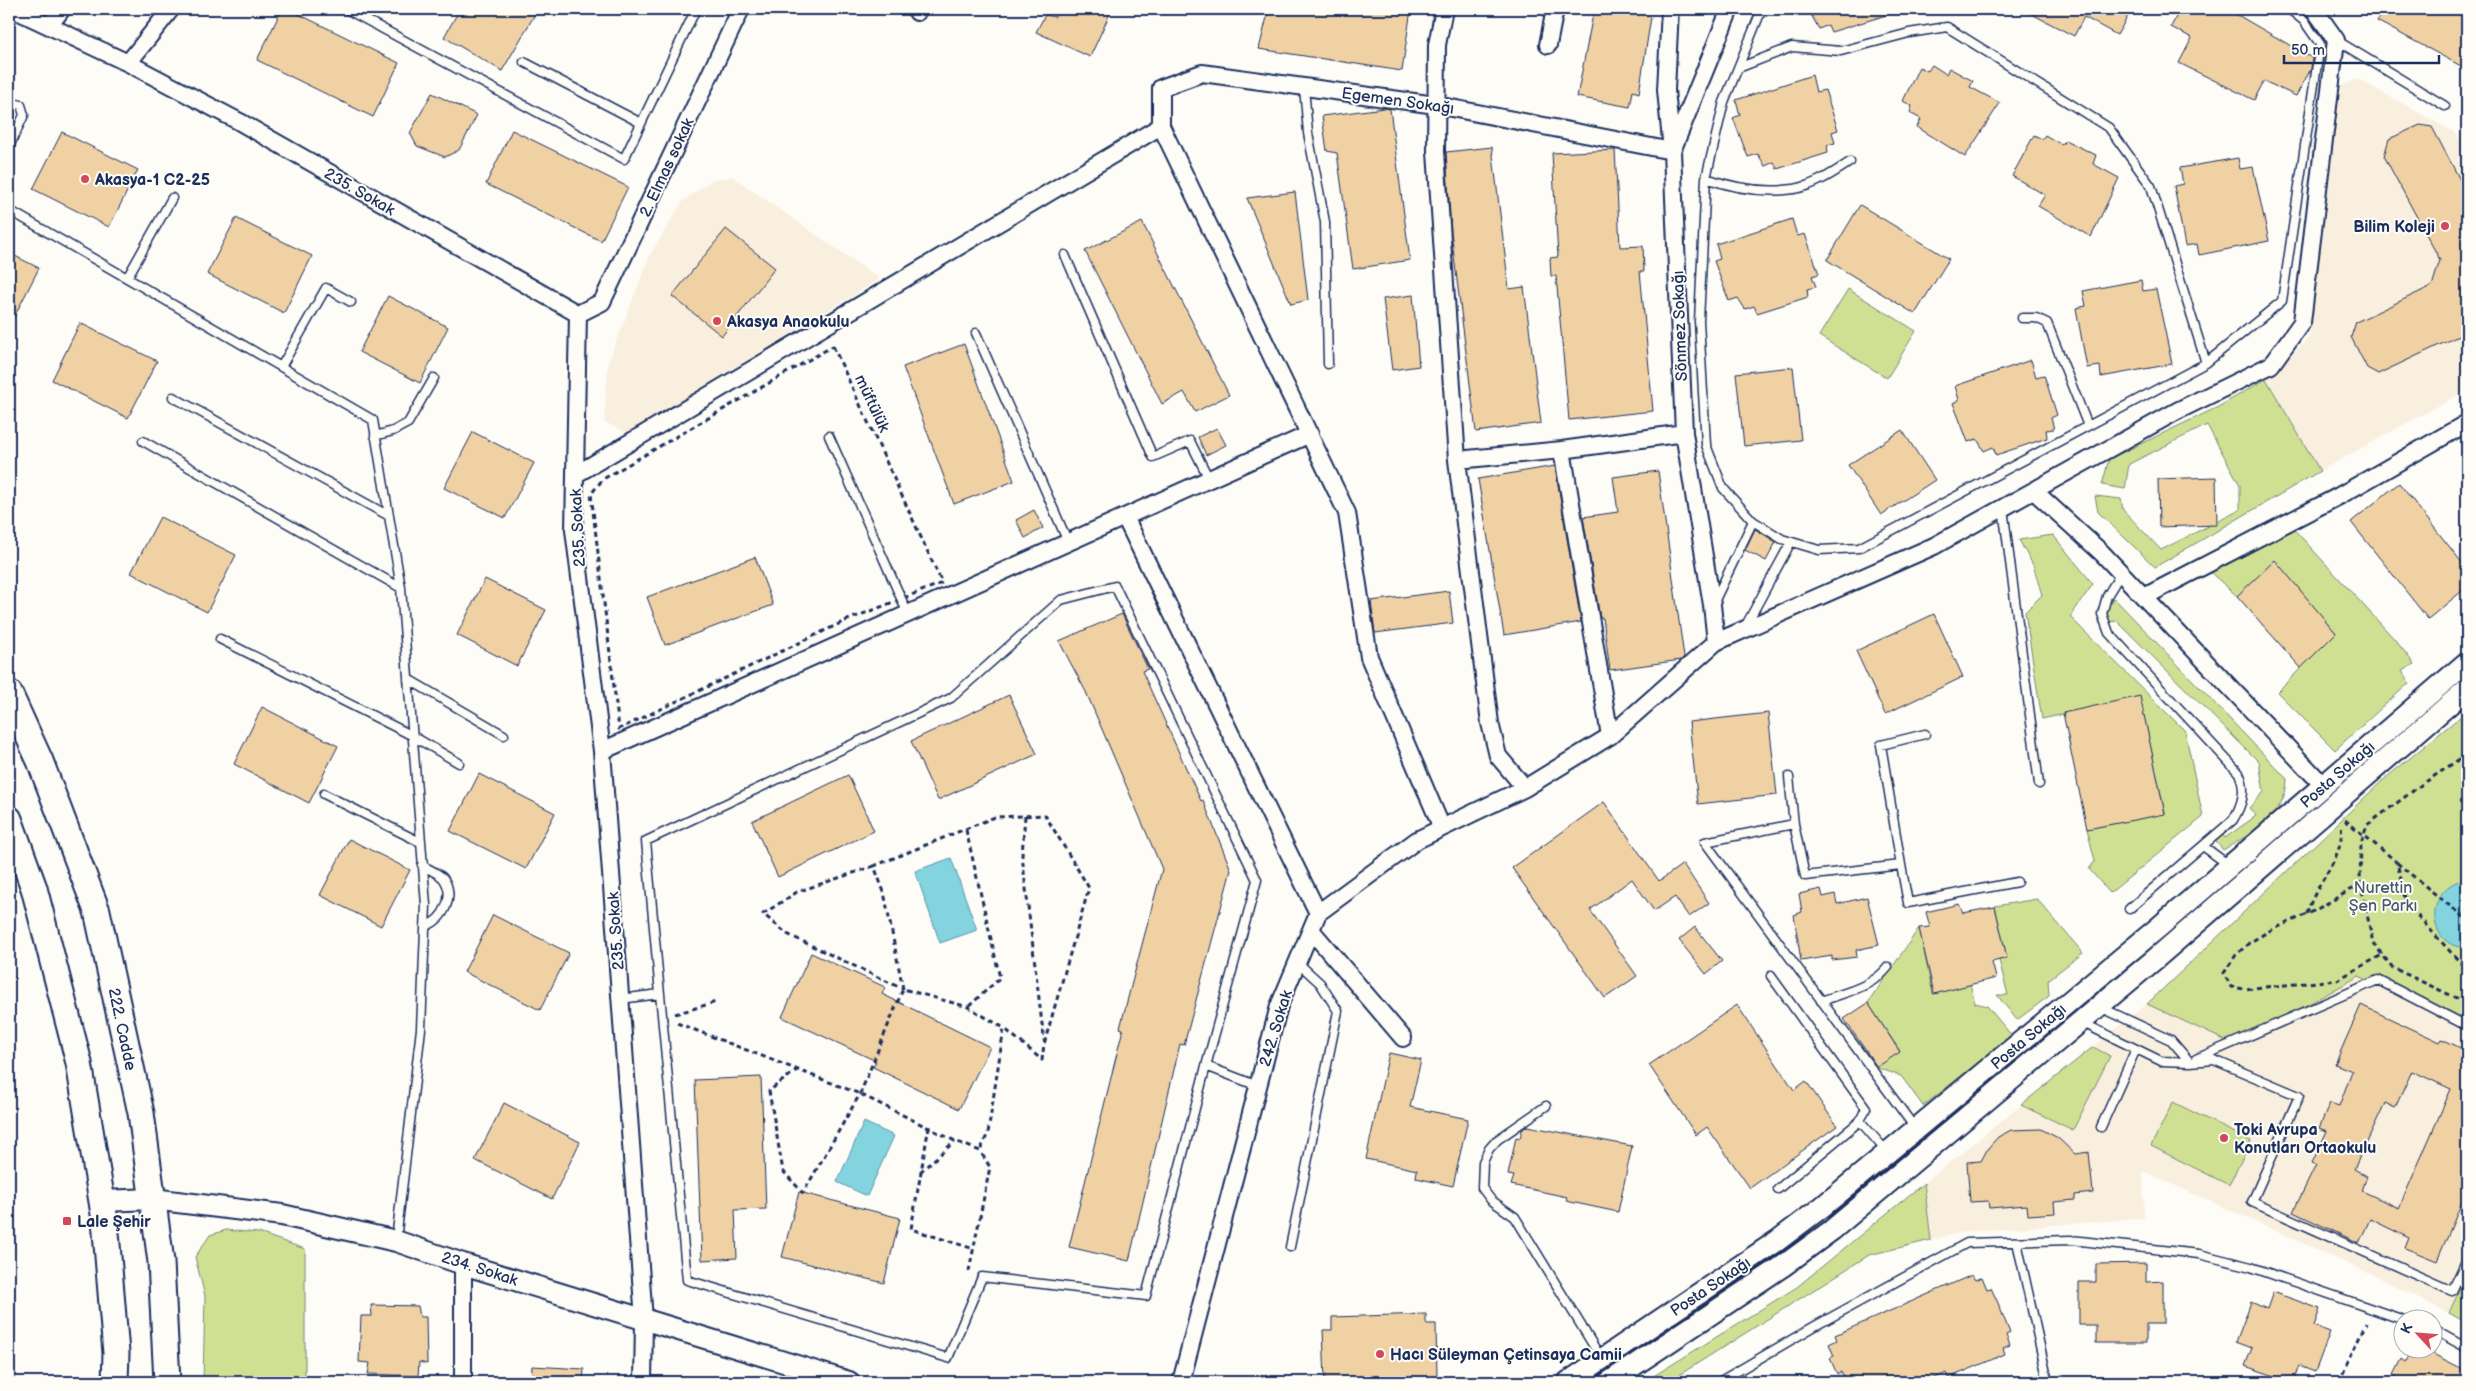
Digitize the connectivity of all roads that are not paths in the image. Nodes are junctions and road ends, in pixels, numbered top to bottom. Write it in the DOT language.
graph roads {
  1 [pos="13,9"];
  2 [pos="62,9"];
  3 [pos="172,9"];
  4 [pos="346,9"];
  5 [pos="696,9"];
  6 [pos="741,9"];
  7 [pos="1444,9"];
  8 [pos="1555,9"];
  9 [pos="1670,9"];
  10 [pos="1730,9"];
  11 [pos="1762,9"];
  12 [pos="2290,9"];
  13 [pos="2314,9"];
  14 [pos="49,26"];
  15 [pos="2336,40"];
  16 [pos="1548,46"];
  17 [pos="128,62"];
  18 [pos="524,62"];
  19 [pos="1738,68"];
  20 [pos="1304,87"];
  21 [pos="9,102"];
  22 [pos="1436,104"];
  23 [pos="2445,106"];
  24 [pos="641,123"];
  25 [pos="1161,126"];
  26 [pos="9,147"];
  27 [pos="1672,151"];
  28 [pos="1850,162"];
  29 [pos="1706,178"];
  30 [pos="172,198"];
  31 [pos="9,210"];
  32 [pos="1065,255"];
  33 [pos="127,278"];
  34 [pos="352,302"];
  35 [pos="578,314"];
  36 [pos="2022,318"];
  37 [pos="976,333"];
  38 [pos="2206,363"];
  39 [pos="1328,364"];
  40 [pos="280,367"];
  41 [pos="434,378"];
  42 [pos="173,397"];
  43 [pos="2467,423"];
  44 [pos="2088,426"];
  45 [pos="1310,434"];
  46 [pos="1684,434"];
  47 [pos="376,436"];
  48 [pos="829,436"];
  49 [pos="143,441"];
  50 [pos="1562,450"];
  51 [pos="1457,460"];
  52 [pos="575,475"];
  53 [pos="1209,479"];
  54 [pos="2034,491"];
  55 [pos="2003,508"];
  56 [pos="389,516"];
  57 [pos="1125,517"];
  58 [pos="1753,521"];
  59 [pos="1068,542"];
  60 [pos="1791,542"];
  61 [pos="2122,573"];
  62 [pos="401,588"];
  63 [pos="2144,597"];
  64 [pos="1712,606"];
  65 [pos="904,607"];
  66 [pos="1744,628"];
  67 [pos="220,639"];
  68 [pos="1716,642"];
  69 [pos="2467,662"];
  70 [pos="408,679"];
  71 [pos="2467,689"];
  72 [pos="9,693"];
  73 [pos="1925,734"];
  74 [pos="411,735"];
  75 [pos="504,735"];
  76 [pos="1610,736"];
  77 [pos="602,751"];
  78 [pos="459,763"];
  79 [pos="1789,777"];
  80 [pos="2040,784"];
  81 [pos="2323,785"];
  82 [pos="1525,788"];
  83 [pos="324,794"];
  84 [pos="2339,808"];
  85 [pos="9,819"];
  86 [pos="1794,824"];
  87 [pos="1442,828"];
  88 [pos="420,842"];
  89 [pos="2203,846"];
  90 [pos="1901,865"];
  91 [pos="422,866"];
  92 [pos="2230,866"];
  93 [pos="2017,882"];
  94 [pos="2129,909"];
  95 [pos="1318,913"];
  96 [pos="425,926"];
  97 [pos="1311,930"];
  98 [pos="1297,962"];
  99 [pos="1888,967"];
  100 [pos="1771,976"];
  101 [pos="660,994"];
  102 [pos="620,999"];
  103 [pos="1821,1001"];
  104 [pos="2100,1006"];
  105 [pos="2081,1022"];
  106 [pos="2467,1026"];
  107 [pos="1403,1038"];
  108 [pos="2136,1048"];
  109 [pos="2190,1062"];
  110 [pos="1206,1066"];
  111 [pos="1258,1086"];
  112 [pos="1546,1106"];
  113 [pos="1860,1121"];
  114 [pos="2100,1127"];
  115 [pos="1916,1130"];
  116 [pos="1888,1153"];
  117 [pos="1778,1188"];
  118 [pos="153,1199"];
  119 [pos="102,1201"];
  120 [pos="396,1241"];
  121 [pos="2017,1242"];
  122 [pos="1290,1247"];
  123 [pos="2467,1259"];
  124 [pos="463,1264"];
  125 [pos="2394,1317"];
  126 [pos="644,1320"];
  127 [pos="2444,1335"];
  128 [pos="2467,1348"];
  129 [pos="1602,1359"];
  130 [pos="818,1377"];
  131 [pos="115,1382"];
  132 [pos="167,1382"];
  133 [pos="464,1382"];
  134 [pos="643,1382"];
  135 [pos="849,1382"];
  136 [pos="1181,1382"];
  137 [pos="1568,1382"];
  138 [pos="1609,1382"];
  139 [pos="1719,1382"];
  140 [pos="2048,1382"];
  1 -- 14 [label="street, 235. Sokak"];
  2 -- 14 [label="street"];
  3 -- 17 [label="street"];
  4 -- 24 [label="lane"];
  5 -- 24 [label="lane"];
  6 -- 35 [label="street, 2. Elmas sokak"];
  7 -- 22 [label="street"];
  8 -- 16 [label="street"];
  9 -- 27 [label="street, Sönmez Sokağı"];
  10 -- 27 [label="street"];
  11 -- 19 [label="lane"];
  12 -- 38 [label="lane"];
  13 -- 15 [label="street"];
  14 -- 17 [label="street, 235. Sokak"];
  15 -- 23 [label="lane"];
  15 -- 54 [label="street"];
  17 -- 35 [label="street, 235. Sokak"];
  18 -- 24 [label="lane"];
  19 -- 29 [label="lane"];
  19 -- 38 [label="lane"];
  20 -- 22 [label="street, Egemen Sokağı"];
  20 -- 25 [label="street, Egemen Sokağı"];
  20 -- 39 [label="lane"];
  21 -- 26 [label="lane"];
  22 -- 27 [label="street, Egemen Sokağı"];
  22 -- 51 [label="street"];
  25 -- 45 [label="street"];
  25 -- 52 [label="street"];
  27 -- 46 [label="street, Sönmez Sokağı"];
  28 -- 29 [label="lane"];
  29 -- 58 [label="lane"];
  30 -- 33 [label="lane"];
  31 -- 33 [label="lane"];
  32 -- 53 [label="lane"];
  33 -- 40 [label="lane"];
  34 -- 40 [label="lane"];
  35 -- 52 [label="street, 235. Sokak"];
  36 -- 44 [label="lane"];
  37 -- 59 [label="lane"];
  38 -- 44 [label="lane"];
  40 -- 47 [label="lane"];
  41 -- 47 [label="lane"];
  42 -- 56 [label="lane"];
  43 -- 63 [label="street"];
  44 -- 60 [label="lane"];
  45 -- 53 [label="street"];
  45 -- 87 [label="street"];
  46 -- 50 [label="street"];
  46 -- 64 [label="street, Sönmez Sokağı"];
  47 -- 56 [label="lane"];
  48 -- 65 [label="lane"];
  49 -- 62 [label="lane"];
  50 -- 51 [label="street"];
  50 -- 76 [label="street"];
  51 -- 82 [label="street"];
  52 -- 77 [label="street, 235. Sokak"];
  53 -- 57 [label="street"];
  54 -- 55 [label="street"];
  54 -- 61 [label="street"];
  55 -- 66 [label="street"];
  55 -- 80 [label="lane"];
  56 -- 62 [label="lane"];
  57 -- 59 [label="street"];
  57 -- 95 [label="street"];
  58 -- 60 [label="lane"];
  58 -- 64 [label="lane"];
  59 -- 65 [label="street"];
  60 -- 66 [label="lane"];
  61 -- 63 [label="street"];
  61 -- 89 [label="lane"];
  62 -- 70 [label="lane"];
  63 -- 81 [label="street"];
  64 -- 68 [label="street, Sönmez Sokağı"];
  65 -- 77 [label="street"];
  66 -- 68 [label="street"];
  67 -- 74 [label="lane"];
  68 -- 76 [label="street"];
  69 -- 81 [label="street, Posta Sokağı"];
  70 -- 74 [label="lane"];
  70 -- 75 [label="lane"];
  71 -- 84 [label="street, Posta Sokağı"];
  72 -- 118 [label="main road, 222. Cadde"];
  73 -- 90 [label="lane"];
  74 -- 78 [label="lane"];
  74 -- 88 [label="lane"];
  76 -- 82 [label="street"];
  77 -- 102 [label="street, 235. Sokak"];
  79 -- 86 [label="lane"];
  81 -- 84 [label="street"];
  81 -- 92 [label="street, Posta Sokağı"];
  82 -- 87 [label="street"];
  83 -- 88 [label="lane"];
  84 -- 104 [label="street, Posta Sokağı"];
  85 -- 119 [label="main road"];
  86 -- 90 [label="lane"];
  86 -- 103 [label="lane"];
  87 -- 95 [label="street"];
  88 -- 91 [label="lane"];
  89 -- 92 [label="lane"];
  89 -- 94 [label="lane"];
  90 -- 93 [label="lane"];
  91 -- 96 [label="lane"];
  91 -- 96 [label="lane"];
  92 -- 115 [label="street, Posta Sokağı"];
  95 -- 97 [label="street, 242. Sokak"];
  96 -- 120 [label="lane"];
  97 -- 98 [label="street, 242. Sokak"];
  97 -- 107 [label="street"];
  98 -- 111 [label="street, 242. Sokak"];
  98 -- 122 [label="lane"];
  99 -- 103 [label="lane"];
  100 -- 113 [label="lane"];
  101 -- 102 [label="lane"];
  101 -- 110 [label="lane"];
  101 -- 110 [label="lane"];
  102 -- 126 [label="street, 235. Sokak"];
  103 -- 115 [label="lane"];
  104 -- 105 [label="street, Posta Sokağı"];
  104 -- 109 [label="lane"];
  105 -- 108 [label="lane"];
  105 -- 138 [label="street, Posta Sokağı"];
  106 -- 109 [label="lane"];
  108 -- 109 [label="lane"];
  108 -- 114 [label="lane"];
  109 -- 123 [label="lane"];
  110 -- 111 [label="lane"];
  111 -- 136 [label="street, 242. Sokak"];
  112 -- 129 [label="lane"];
  113 -- 116 [label="lane"];
  113 -- 117 [label="lane"];
  115 -- 116 [label="street, Posta Sokağı"];
  116 -- 129 [label="street, Posta Sokağı"];
  118 -- 119 [label="street, 234. Sokak"];
  118 -- 120 [label="street, 234. Sokak"];
  118 -- 132 [label="main road, 222. Cadde"];
  119 -- 131 [label="main road"];
  120 -- 124 [label="street, 234. Sokak"];
  121 -- 125 [label="lane"];
  121 -- 139 [label="lane"];
  121 -- 140 [label="lane"];
  124 -- 126 [label="street, 234. Sokak"];
  124 -- 133 [label="street"];
  126 -- 130 [label="street, 234. Sokak"];
  126 -- 134 [label="street, 235. Sokak"];
  127 -- 128 [label="lane"];
  129 -- 137 [label="street, Posta Sokağı"];
  130 -- 135 [label="street, 234. Sokak"];
}
